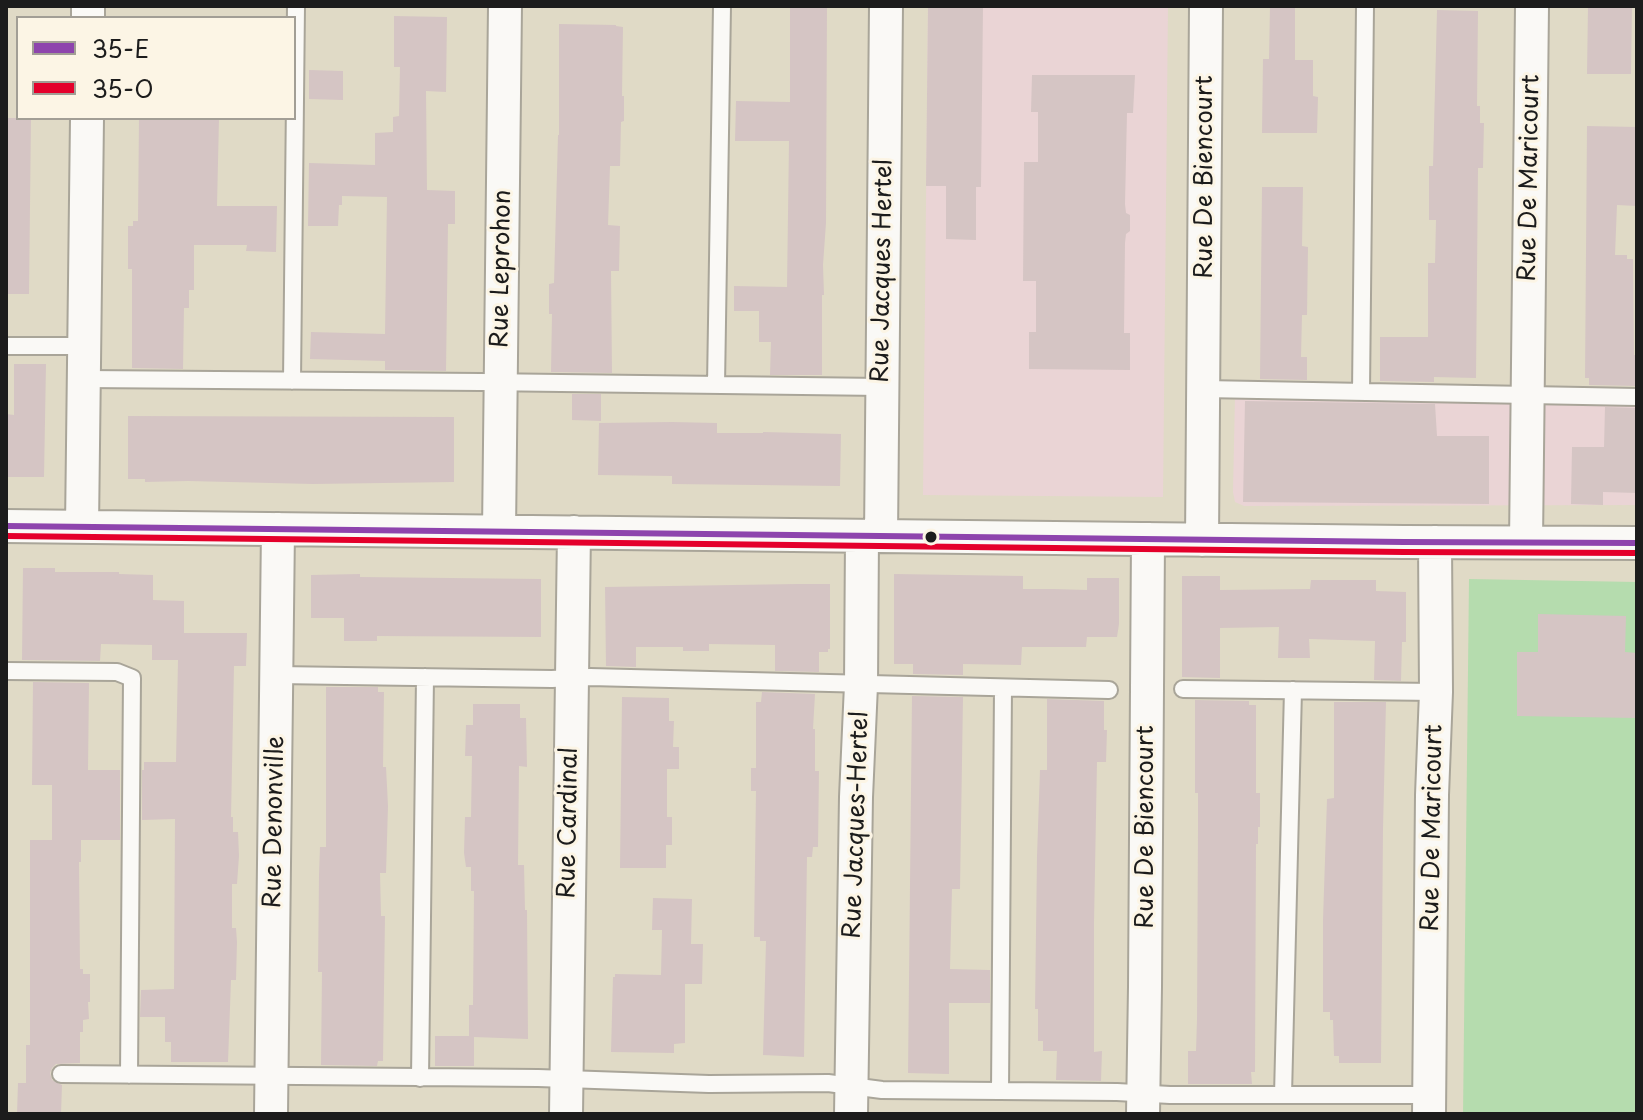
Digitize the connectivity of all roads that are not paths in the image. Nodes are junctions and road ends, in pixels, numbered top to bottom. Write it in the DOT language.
graph roads {
  1 [pos="505,6"];
  2 [pos="722,6"];
  3 [pos="886,6"];
  4 [pos="1206,6"];
  5 [pos="1365,6"];
  6 [pos="1532,6"];
  7 [pos="87,120"];
  8 [pos="295,120"];
  9 [pos="6,346"];
  10 [pos="84,346"];
  11 [pos="84,379"];
  12 [pos="292,381"];
  13 [pos="500,383"];
  14 [pos="716,385"];
  15 [pos="882,387"];
  16 [pos="1204,389"];
  17 [pos="1361,392"];
  18 [pos="1528,396"];
  19 [pos="1637,397"];
  20 [pos="6,526"];
  21 [pos="82,527"];
  22 [pos="278,529"];
  23 [pos="499,531"];
  24 [pos="574,532"];
  25 [pos="872,536"];
  26 [pos="1148,539"];
  27 [pos="1202,540"];
  28 [pos="1435,542"];
  29 [pos="1526,542"];
  30 [pos="1637,543"];
  31 [pos="6,671"];
  32 [pos="277,675"];
  33 [pos="425,677"];
  34 [pos="571,678"];
  35 [pos="861,685"];
  36 [pos="1003,688"];
  37 [pos="1183,689"];
  38 [pos="1109,690"];
  39 [pos="1293,690"];
  40 [pos="1436,692"];
  41 [pos="61,1074"];
  42 [pos="129,1075"];
  43 [pos="271,1076"];
  44 [pos="420,1078"];
  45 [pos="567,1079"];
  46 [pos="1000,1091"];
  47 [pos="1283,1095"];
  48 [pos="851,1100"];
  49 [pos="1143,1104"];
  50 [pos="1429,1104"];
  51 [pos="271,1114"];
  52 [pos="566,1114"];
  1 -- 13 [label="street, Rue Leprohon"];
  2 -- 14 [label="lane"];
  3 -- 15 [label="street, Rue Jacques Hertel"];
  4 -- 16 [label="street, Rue De Biencourt"];
  5 -- 17 [label="lane"];
  6 -- 18 [label="street, Rue De Maricourt"];
  7 -- 10 [label="street"];
  8 -- 12 [label="lane"];
  9 -- 10 [label="lane"];
  10 -- 11 [label="street"];
  11 -- 12 [label="lane"];
  11 -- 21 [label="street"];
  12 -- 13 [label="lane"];
  13 -- 14 [label="lane"];
  13 -- 23 [label="street, Rue Leprohon"];
  14 -- 15 [label="lane"];
  15 -- 25 [label="street, Rue Jacques Hertel"];
  16 -- 17 [label="lane"];
  16 -- 27 [label="street, Rue De Biencourt"];
  17 -- 18 [label="lane"];
  18 -- 19 [label="lane"];
  18 -- 29 [label="street, Rue De Maricourt"];
  20 -- 21 [label="street"];
  21 -- 22 [label="street"];
  22 -- 23 [label="street"];
  22 -- 32 [label="street, Rue Denonville"];
  23 -- 24 [label="street"];
  24 -- 25 [label="street"];
  24 -- 34 [label="street, Rue Cardinal"];
  25 -- 26 [label="street"];
  25 -- 35 [label="street, Rue Jacques-Hertel"];
  26 -- 27 [label="street"];
  26 -- 49 [label="street, Rue De Biencourt"];
  27 -- 28 [label="street"];
  28 -- 29 [label="street"];
  28 -- 40 [label="street, Rue De Maricourt"];
  29 -- 30 [label="street"];
  31 -- 42 [label="lane"];
  32 -- 33 [label="lane"];
  32 -- 43 [label="street, Rue Denonville"];
  33 -- 34 [label="lane"];
  33 -- 44 [label="lane"];
  34 -- 35 [label="lane"];
  34 -- 45 [label="street, Rue Cardinal"];
  35 -- 36 [label="lane"];
  35 -- 48 [label="street, Rue Jacques-Hertel"];
  36 -- 38 [label="lane"];
  36 -- 46 [label="lane"];
  37 -- 39 [label="lane"];
  39 -- 40 [label="lane"];
  39 -- 47 [label="lane"];
  40 -- 50 [label="street, Rue De Maricourt"];
  41 -- 42 [label="lane"];
  42 -- 43 [label="lane"];
  43 -- 44 [label="lane"];
  43 -- 51 [label="street, Rue Denonville"];
  44 -- 45 [label="lane"];
  45 -- 48 [label="lane"];
  45 -- 52 [label="street, Rue Cardinal"];
  46 -- 48 [label="lane"];
  46 -- 49 [label="lane"];
  47 -- 49 [label="lane"];
  47 -- 50 [label="lane"];
}
